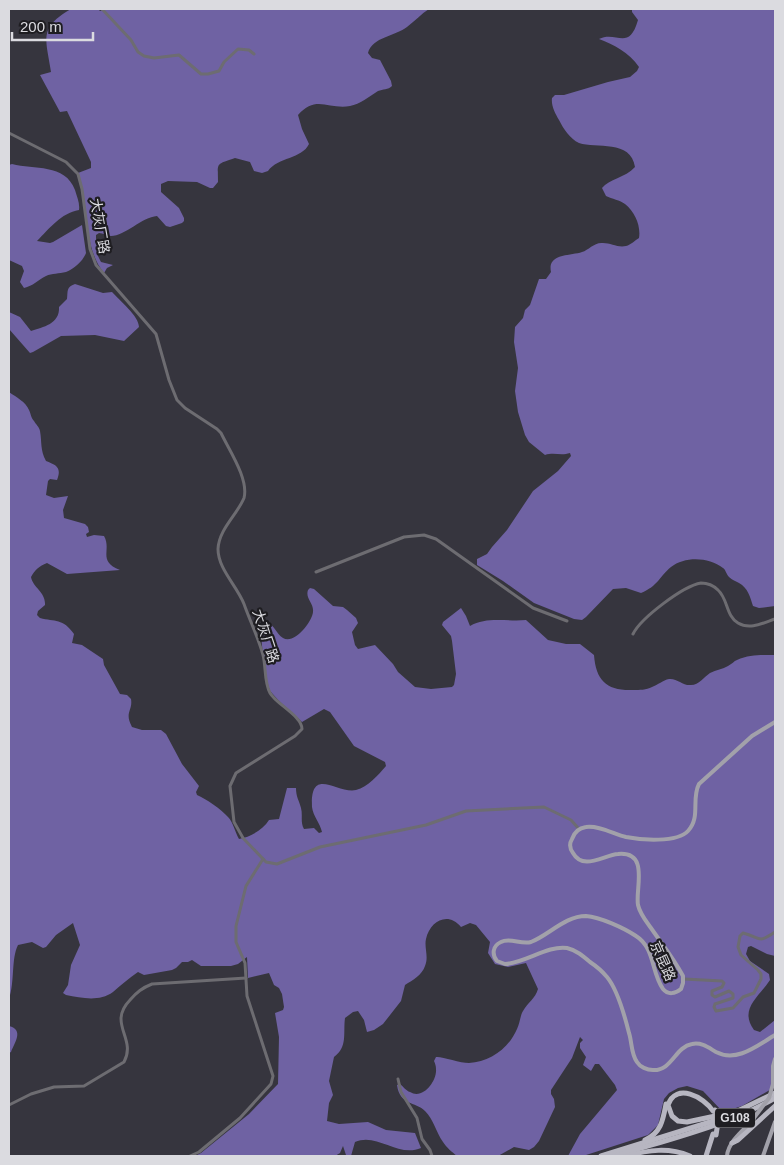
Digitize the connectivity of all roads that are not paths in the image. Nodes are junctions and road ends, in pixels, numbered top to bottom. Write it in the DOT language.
graph roads {
  1 [pos="102,9"];
  2 [pos="254,54"];
  3 [pos="9,134"];
  4 [pos="316,572"];
  5 [pos="775,619"];
  6 [pos="567,621"];
  7 [pos="633,634"];
  8 [pos="775,722"];
  9 [pos="579,829"];
  10 [pos="263,859"];
  11 [pos="775,932"];
  12 [pos="246,978"];
  13 [pos="684,979"];
  14 [pos="775,1035"];
  15 [pos="775,1059"];
  16 [pos="398,1079"];
  17 [pos="775,1093"];
  18 [pos="775,1098"];
  19 [pos="9,1106"];
  20 [pos="775,1106"];
  21 [pos="714,1111"];
  22 [pos="740,1111"];
  23 [pos="775,1122"];
  24 [pos="732,1143"];
  25 [pos="629,1148"];
  26 [pos="190,1156"];
  27 [pos="432,1156"];
  28 [pos="601,1156"];
  29 [pos="615,1156"];
  30 [pos="626,1156"];
  31 [pos="690,1156"];
  32 [pos="707,1156"];
  33 [pos="727,1156"];
  34 [pos="762,1156"];
  1 -- 2 [label="street"];
  3 -- 10 [label="street, 大灰厂路"];
  4 -- 6 [label="street"];
  5 -- 7 [label="street"];
  8 -- 9 [label="main road"];
  9 -- 10 [label="street"];
  9 -- 13 [label="main road, 京昆路"];
  10 -- 12 [label="street"];
  11 -- 13 [label="street"];
  12 -- 19 [label="street"];
  12 -- 26 [label="street"];
  13 -- 14 [label="main road, 京昆路"];
  15 -- 24 [label="main road, bridge"];
  16 -- 27 [label="street"];
  17 -- 22 [label="highway, G108"];
  18 -- 29 [label="highway, G108"];
  20 -- 24 [label="highway"];
  21 -- 22 [label="highway"];
  21 -- 25 [label="highway"];
  21 -- 32 [label="highway, bridge"];
  22 -- 25 [label="highway, G108"];
  23 -- 34 [label="main road"];
  24 -- 33 [label="main road"];
  25 -- 28 [label="highway, G108"];
  30 -- 31 [label="highway"];
}
